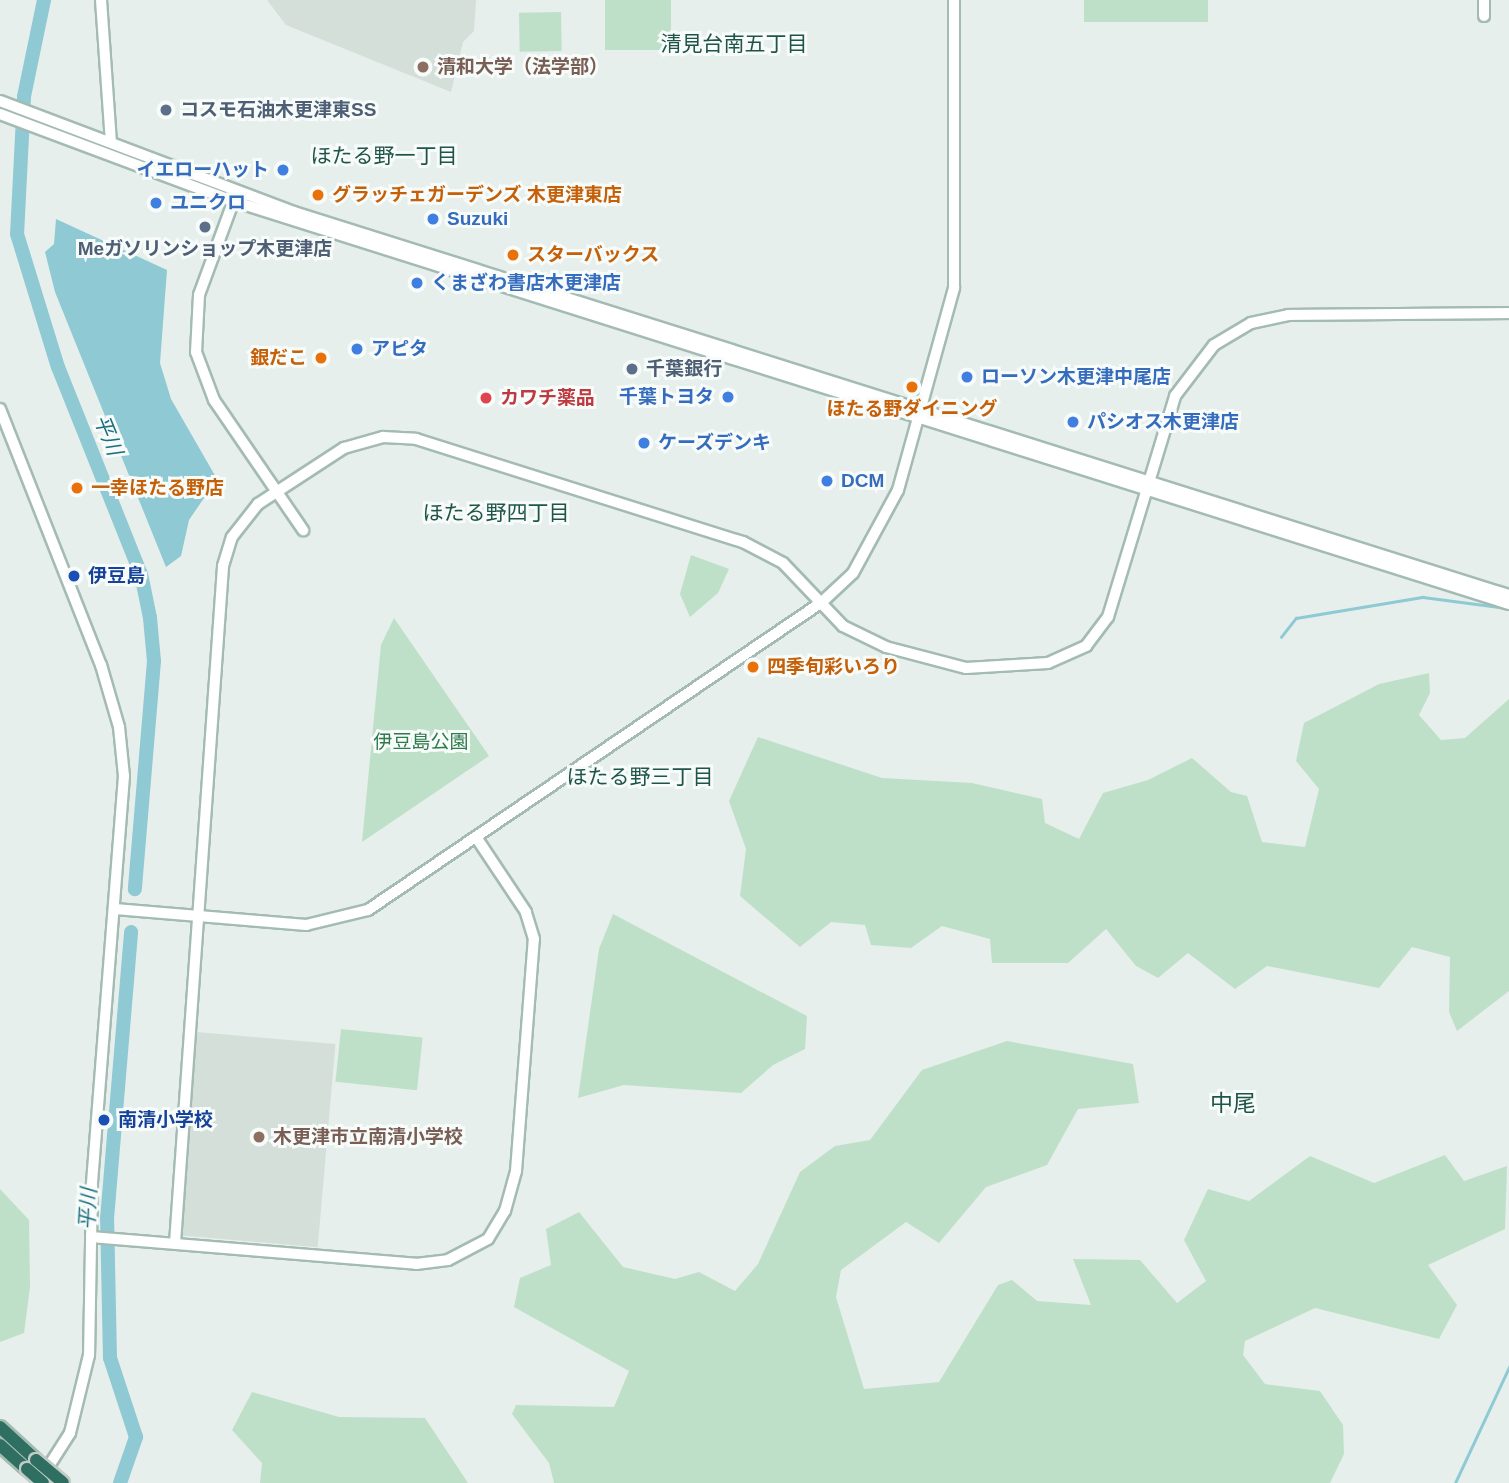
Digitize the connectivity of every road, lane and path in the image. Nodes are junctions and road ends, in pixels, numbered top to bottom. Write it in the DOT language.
graph roads {
  1 [pos="101,0"];
  2 [pos="954,0"];
  3 [pos="1484,0"];
  4 [pos="1484,16"];
  5 [pos="0,101"];
  6 [pos="0,114"];
  7 [pos="111,143"];
  8 [pos="235,196"];
  9 [pos="1509,313"];
  10 [pos="0,410"];
  11 [pos="920,414"];
  12 [pos="1150,487"];
  13 [pos="276,492"];
  14 [pos="303,530"];
  15 [pos="1509,595"];
  16 [pos="822,602"];
  17 [pos="1509,604"];
  18 [pos="475,837"];
  19 [pos="115,909"];
  20 [pos="198,915"];
  21 [pos="97,1237"];
  22 [pos="175,1244"];
  23 [pos="0,1427"];
  24 [pos="0,1445"];
  25 [pos="32,1464"];
  26 [pos="41,1483"];
  27 [pos="63,1483"];
  1 -- 7 [label="street"];
  2 -- 11 [label="street"];
  3 -- 4 [label="street"];
  5 -- 7 [label="street"];
  6 -- 8 [label="street"];
  7 -- 8 [label="street"];
  8 -- 11 [label="street"];
  8 -- 13 [label="street"];
  9 -- 12 [label="street"];
  10 -- 19 [label="street"];
  11 -- 12 [label="street"];
  11 -- 16 [label="street"];
  12 -- 15 [label="street"];
  12 -- 16 [label="street"];
  12 -- 17 [label="street"];
  13 -- 14 [label="street"];
  13 -- 16 [label="street"];
  13 -- 20 [label="street"];
  16 -- 18 [label="street"];
  18 -- 20 [label="street"];
  18 -- 22 [label="street"];
  19 -- 20 [label="street"];
  19 -- 21 [label="street"];
  20 -- 22 [label="street"];
  21 -- 22 [label="street"];
  21 -- 26 [label="street"];
  23 -- 25 [label="highway"];
  24 -- 25 [label="highway"];
  25 -- 26 [label="highway, bridge"];
  25 -- 27 [label="highway, bridge"];
}
